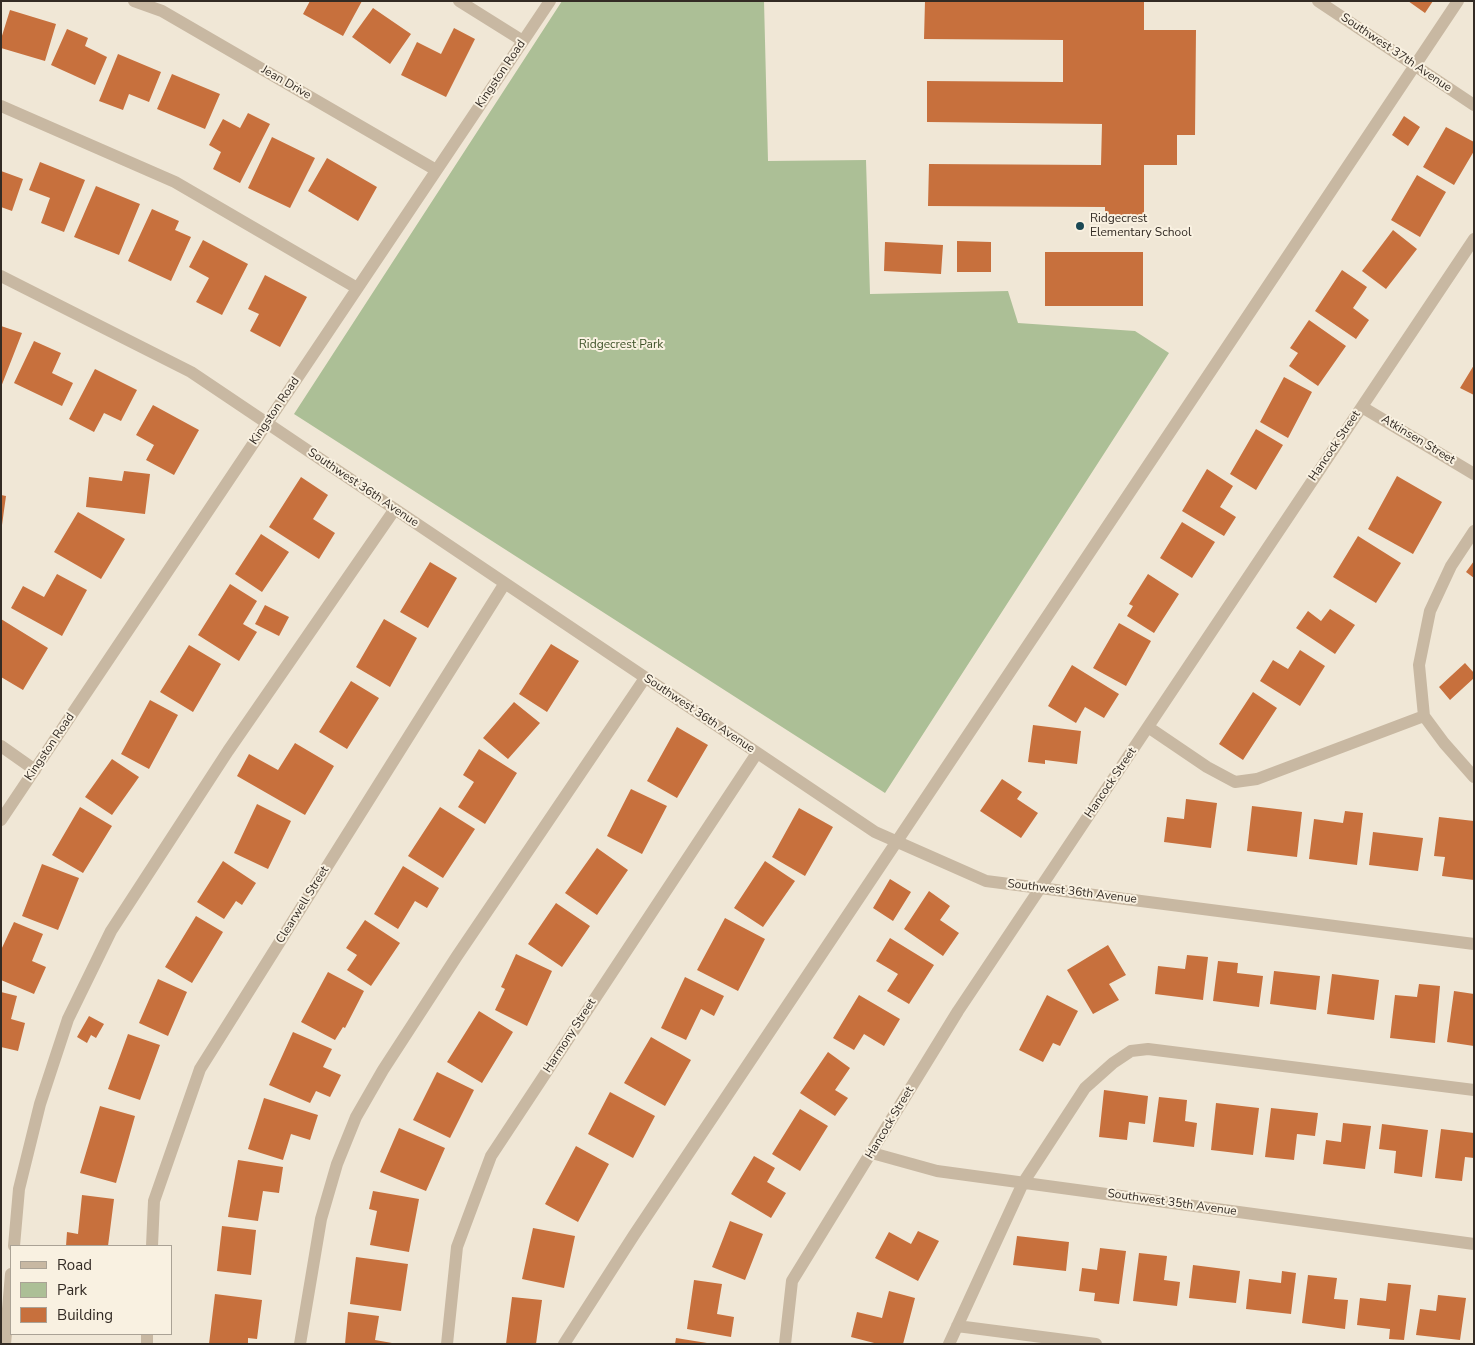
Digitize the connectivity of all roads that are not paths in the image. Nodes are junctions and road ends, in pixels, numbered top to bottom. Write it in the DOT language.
graph roads {
  1 [pos="134,1"];
  2 [pos="458,1"];
  3 [pos="550,1"];
  4 [pos="1318,1"];
  5 [pos="1458,1"];
  6 [pos="523,41"];
  7 [pos="1414,66"];
  8 [pos="1474,105"];
  9 [pos="1,106"];
  10 [pos="436,170"];
  11 [pos="1474,239"];
  12 [pos="1,276"];
  13 [pos="358,288"];
  14 [pos="1362,407"];
  15 [pos="267,424"];
  16 [pos="1474,474"];
  17 [pos="395,509"];
  18 [pos="1474,530"];
  19 [pos="505,584"];
  20 [pos="645,678"];
  21 [pos="1424,716"];
  22 [pos="1148,726"];
  23 [pos="1,746"];
  24 [pos="757,753"];
  25 [pos="35,770"];
  26 [pos="1474,777"];
  27 [pos="1,820"];
  28 [pos="896,842"];
  29 [pos="1040,888"];
  30 [pos="1474,944"];
  31 [pos="1474,1090"];
  32 [pos="872,1152"];
  33 [pos="1023,1183"];
  34 [pos="1474,1244"];
  35 [pos="14,1245"];
  36 [pos="152,1245"];
  37 [pos="10,1286"];
  38 [pos="957,1326"];
  39 [pos="5,1344"];
  40 [pos="300,1344"];
  41 [pos="448,1344"];
  42 [pos="564,1344"];
  43 [pos="784,1344"];
  44 [pos="949,1344"];
  45 [pos="1096,1344"];
  1 -- 10 [label="street, Jean Drive"];
  2 -- 6 [label="street"];
  3 -- 6 [label="street, Kingston Road"];
  4 -- 7 [label="street, Southwest 37th Avenue"];
  5 -- 7 [label="street"];
  6 -- 10 [label="street, Kingston Road"];
  7 -- 8 [label="street, Southwest 37th Avenue"];
  7 -- 28 [label="street"];
  9 -- 13 [label="street"];
  10 -- 13 [label="street, Kingston Road"];
  11 -- 14 [label="street, Hancock Street"];
  12 -- 15 [label="street, Southwest 36th Avenue"];
  13 -- 15 [label="street, Kingston Road"];
  14 -- 16 [label="street, Atkinsen Street"];
  14 -- 22 [label="street, Hancock Street"];
  15 -- 17 [label="street, Southwest 36th Avenue"];
  15 -- 25 [label="street, Kingston Road"];
  17 -- 19 [label="street, Southwest 36th Avenue"];
  17 -- 35 [label="street"];
  18 -- 21 [label="street"];
  19 -- 20 [label="street, Southwest 36th Avenue"];
  19 -- 36 [label="street, Clearwell Street"];
  20 -- 24 [label="street, Southwest 36th Avenue"];
  20 -- 40 [label="street"];
  21 -- 22 [label="street"];
  21 -- 26 [label="street"];
  22 -- 29 [label="street, Hancock Street"];
  23 -- 25 [label="street"];
  24 -- 28 [label="street, Southwest 36th Avenue"];
  24 -- 41 [label="street, Harmony Street"];
  25 -- 27 [label="street, Kingston Road"];
  28 -- 29 [label="street, Southwest 36th Avenue"];
  28 -- 42 [label="street"];
  29 -- 30 [label="street, Southwest 36th Avenue"];
  29 -- 32 [label="street, Hancock Street"];
  31 -- 33 [label="street"];
  32 -- 33 [label="street, Southwest 35th Avenue"];
  32 -- 43 [label="street, Hancock Street"];
  33 -- 34 [label="street, Southwest 35th Avenue"];
  33 -- 38 [label="street"];
  37 -- 39 [label="street"];
  38 -- 44 [label="street"];
  38 -- 45 [label="street"];
}
